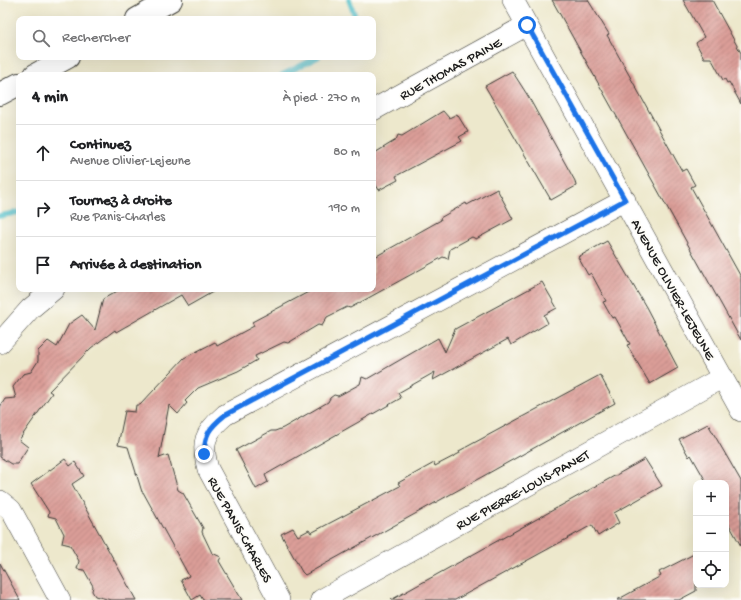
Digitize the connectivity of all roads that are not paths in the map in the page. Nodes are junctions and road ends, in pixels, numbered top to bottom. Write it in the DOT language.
graph roads {
  1 [pos="156,0"];
  2 [pos="171,0"];
  3 [pos="513,0"];
  4 [pos="134,16"];
  5 [pos="142,16"];
  6 [pos="527,25"];
  7 [pos="62,60"];
  8 [pos="40,72"];
  9 [pos="16,86"];
  10 [pos="0,94"];
  11 [pos="376,108"];
  12 [pos="625,200"];
  13 [pos="50,292"];
  14 [pos="0,343"];
  15 [pos="723,377"];
  16 [pos="741,411"];
  17 [pos="0,501"];
  18 [pos="60,600"];
  19 [pos="279,600"];
  20 [pos="321,600"];
  1 -- 4 [label="street"];
  2 -- 5 [label="street"];
  3 -- 6 [label="street, AVENUE OLIVIER-LEJEUNE"];
  6 -- 11 [label="street, RUE THOMAS PAINE"];
  6 -- 12 [label="street, AVENUE OLIVIER-LEJEUNE"];
  7 -- 8 [label="street"];
  9 -- 10 [label="street"];
  12 -- 15 [label="street, AVENUE OLIVIER-LEJEUNE"];
  12 -- 19 [label="street, RUE PANIS-CHARLES"];
  13 -- 14 [label="street"];
  15 -- 16 [label="street, AVENUE OLIVIER-LEJEUNE"];
  15 -- 20 [label="street, RUE PIERRE-LOUIS-PANET"];
  17 -- 18 [label="street"];
}
